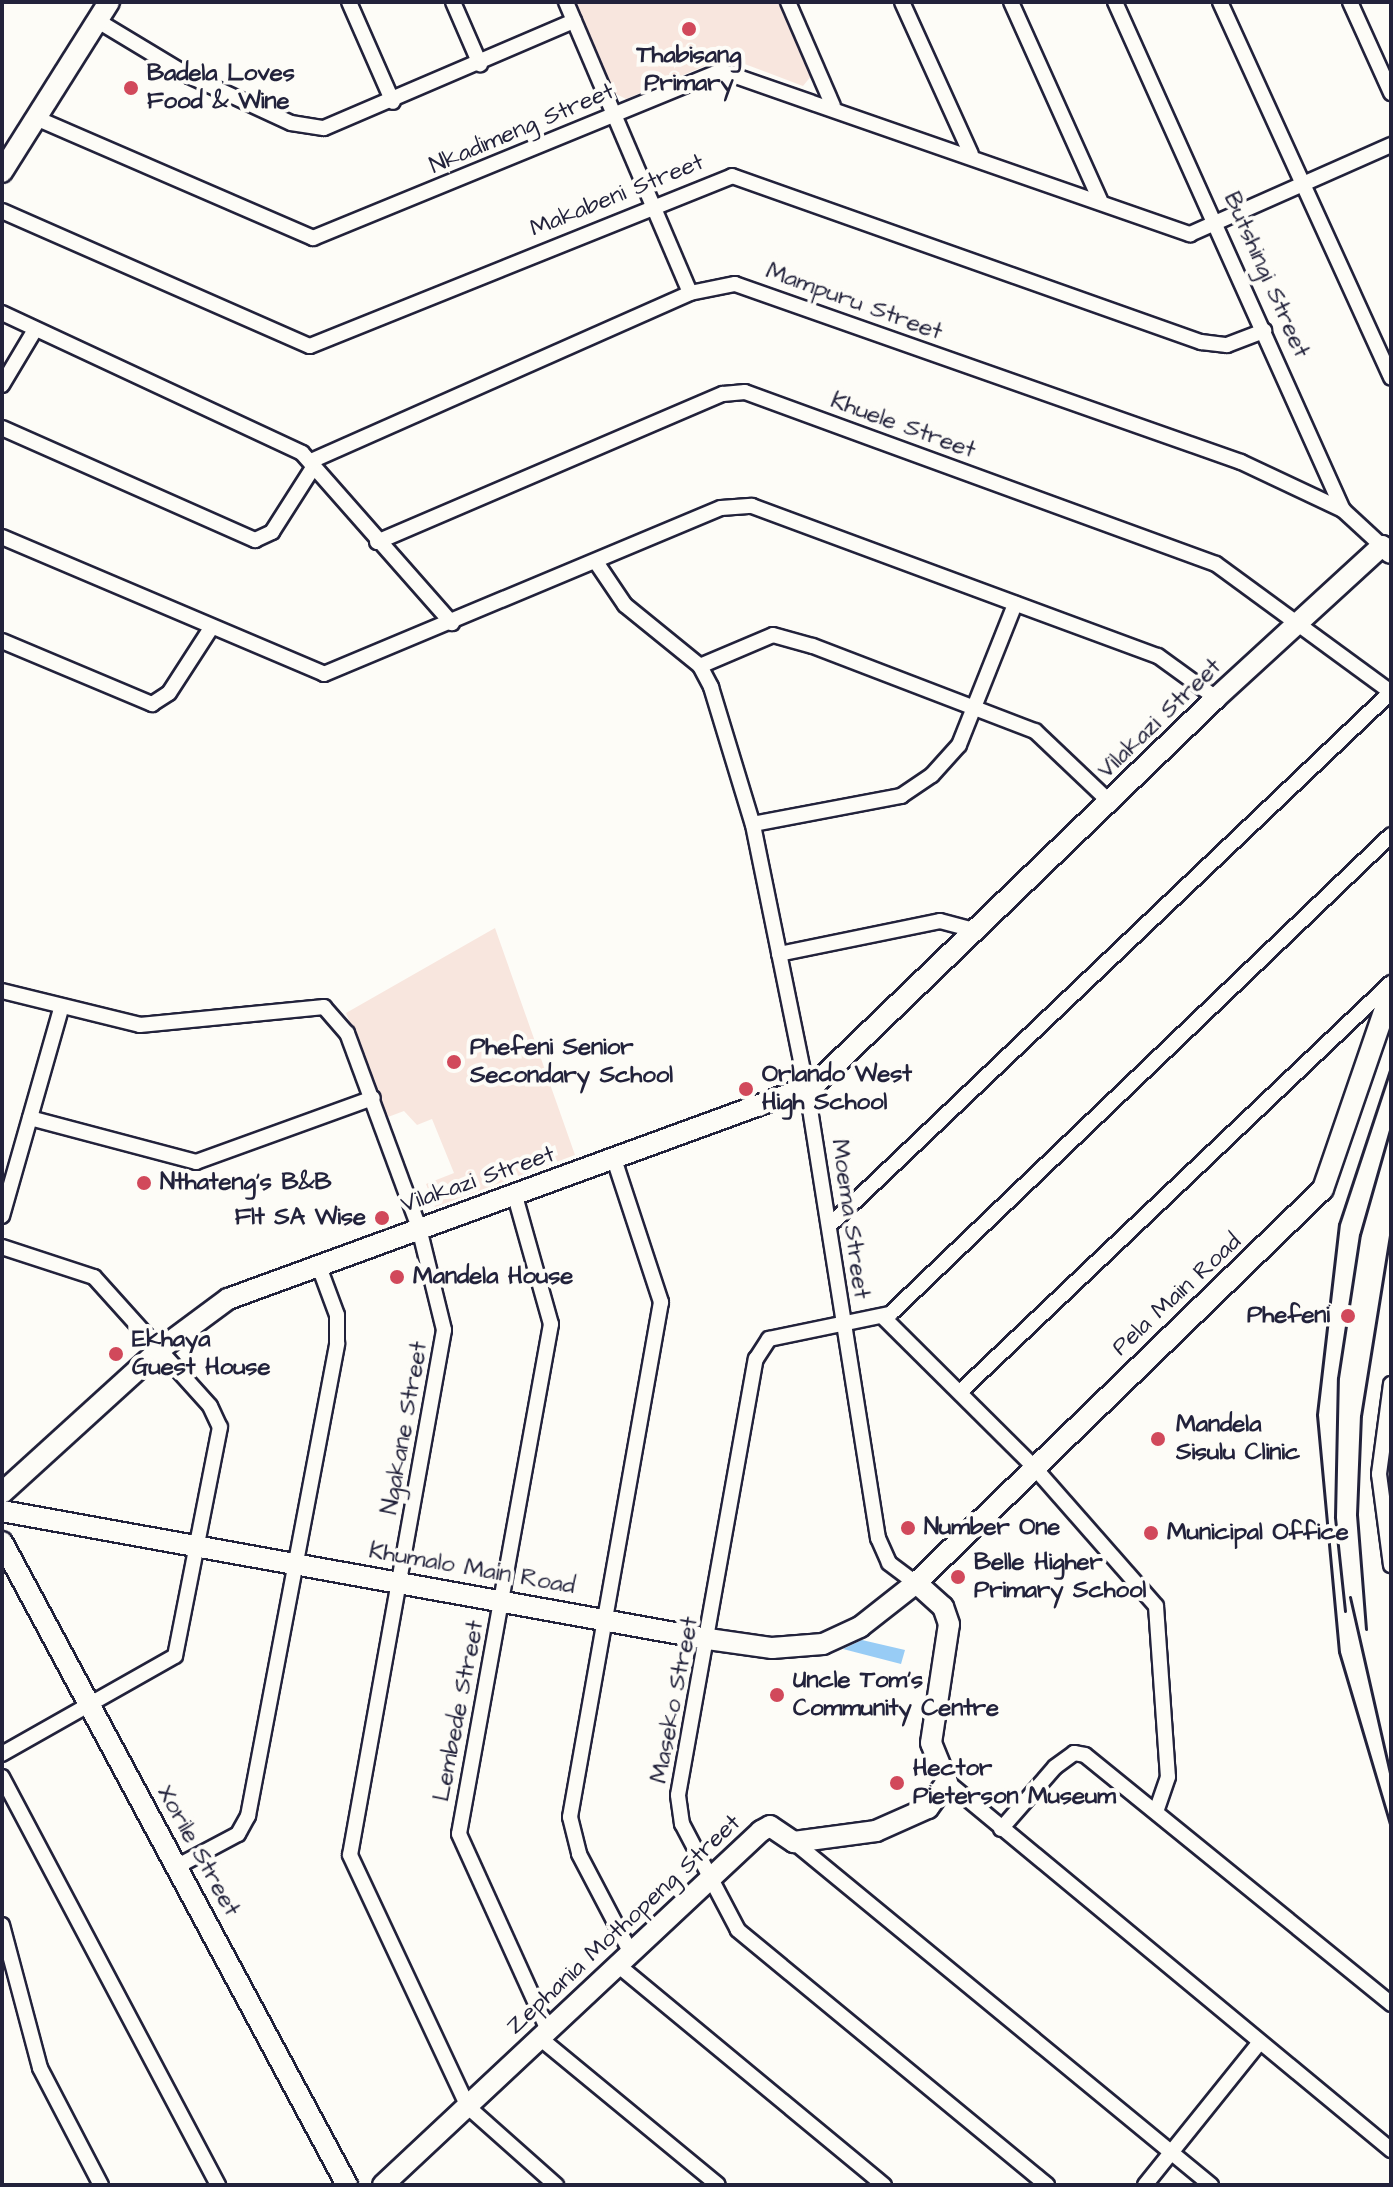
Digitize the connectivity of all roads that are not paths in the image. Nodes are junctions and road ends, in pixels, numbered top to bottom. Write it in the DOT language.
graph roads {
  1 [pos="109,2"];
  2 [pos="349,2"];
  3 [pos="453,2"];
  4 [pos="566,2"];
  5 [pos="788,2"];
  6 [pos="902,2"];
  7 [pos="1011,2"];
  8 [pos="1115,2"];
  9 [pos="1220,2"];
  10 [pos="1350,2"];
  11 [pos="98,21"];
  12 [pos="574,21"];
  13 [pos="480,64"];
  14 [pos="1391,93"];
  15 [pos="393,102"];
  16 [pos="833,106"];
  17 [pos="614,114"];
  18 [pos="36,118"];
  19 [pos="1391,145"];
  20 [pos="971,154"];
  21 [pos="2,172"];
  22 [pos="1306,184"];
  23 [pos="1100,200"];
  24 [pos="653,203"];
  25 [pos="2,211"];
  26 [pos="1215,225"];
  27 [pos="690,293"];
  28 [pos="2,313"];
  29 [pos="1264,331"];
  30 [pos="33,333"];
  31 [pos="1391,378"];
  32 [pos="2,385"];
  33 [pos="2,428"];
  34 [pos="312,463"];
  35 [pos="1343,510"];
  36 [pos="2,537"];
  37 [pos="377,542"];
  38 [pos="1387,549"];
  39 [pos="596,562"];
  40 [pos="1015,604"];
  41 [pos="452,623"];
  42 [pos="1297,627"];
  43 [pos="211,628"];
  44 [pos="2,641"];
  45 [pos="700,666"];
  46 [pos="1391,692"];
  47 [pos="1216,698"];
  48 [pos="974,709"];
  49 [pos="1111,803"];
  50 [pos="753,824"];
  51 [pos="1391,835"];
  52 [pos="977,931"];
  53 [pos="779,954"];
  54 [pos="1391,983"];
  55 [pos="2,991"];
  56 [pos="1391,992"];
  57 [pos="61,1009"];
  58 [pos="807,1090"];
  59 [pos="373,1098"];
  60 [pos="30,1118"];
  61 [pos="614,1159"];
  62 [pos="515,1196"];
  63 [pos="2,1216"];
  64 [pos="830,1225"];
  65 [pos="419,1228"];
  66 [pos="2,1247"];
  67 [pos="318,1264"];
  68 [pos="884,1318"];
  69 [pos="844,1328"];
  70 [pos="159,1350"];
  71 [pos="1391,1384"];
  72 [pos="961,1391"];
  73 [pos="1033,1466"];
  74 [pos="1385,1474"];
  75 [pos="2,1493"];
  76 [pos="2,1511"];
  77 [pos="2,1542"];
  78 [pos="195,1546"];
  79 [pos="294,1564"];
  80 [pos="1391,1565"];
  81 [pos="400,1582"];
  82 [pos="916,1583"];
  83 [pos="502,1601"];
  84 [pos="607,1620"];
  85 [pos="708,1639"];
  86 [pos="91,1706"];
  87 [pos="2,1754"];
  88 [pos="2,1777"];
  89 [pos="947,1782"];
  90 [pos="1157,1809"];
  91 [pos="1001,1829"];
  92 [pos="794,1842"];
  93 [pos="176,1867"];
  94 [pos="708,1878"];
  95 [pos="2,1925"];
  96 [pos="625,1959"];
  97 [pos="1391,2004"];
  98 [pos="545,2035"];
  99 [pos="1259,2043"];
  100 [pos="468,2107"];
  101 [pos="1391,2150"];
  102 [pos="1172,2152"];
  103 [pos="101,2185"];
  104 [pos="218,2185"];
  105 [pos="347,2185"];
  106 [pos="383,2185"];
  107 [pos="556,2185"];
  108 [pos="718,2185"];
  109 [pos="884,2185"];
  110 [pos="1047,2185"];
  111 [pos="1145,2185"];
  112 [pos="1211,2185"];
  1 -- 11 [label="street"];
  2 -- 15 [label="street"];
  3 -- 13 [label="street"];
  4 -- 12 [label="street"];
  5 -- 16 [label="street"];
  6 -- 20 [label="street"];
  7 -- 23 [label="street"];
  8 -- 26 [label="street, Butshingi Street"];
  9 -- 22 [label="street"];
  10 -- 14 [label="street"];
  11 -- 15 [label="street"];
  11 -- 18 [label="street"];
  12 -- 13 [label="street"];
  12 -- 17 [label="street"];
  13 -- 15 [label="street"];
  16 -- 17 [label="street, Nkadimeng Street"];
  16 -- 20 [label="street, Nkadimeng Street"];
  17 -- 18 [label="street, Nkadimeng Street"];
  17 -- 24 [label="street"];
  18 -- 21 [label="street"];
  19 -- 22 [label="street, Nkadimeng Street"];
  20 -- 23 [label="street, Nkadimeng Street"];
  22 -- 26 [label="street, Nkadimeng Street"];
  22 -- 31 [label="street"];
  23 -- 26 [label="street, Nkadimeng Street"];
  24 -- 25 [label="street, Makabeni Street"];
  24 -- 27 [label="street"];
  24 -- 29 [label="street, Makabeni Street"];
  26 -- 29 [label="street, Butshingi Street"];
  27 -- 34 [label="street, Mampuru Street"];
  27 -- 35 [label="street, Mampuru Street"];
  28 -- 30 [label="street"];
  29 -- 35 [label="street, Butshingi Street"];
  30 -- 32 [label="street"];
  30 -- 34 [label="street"];
  33 -- 34 [label="street"];
  34 -- 37 [label="street"];
  35 -- 38 [label="street, Butshingi Street"];
  36 -- 43 [label="street"];
  37 -- 41 [label="street"];
  37 -- 42 [label="street, Khuele Street"];
  38 -- 42 [label="street, Vilakazi Street"];
  39 -- 40 [label="street"];
  39 -- 41 [label="street"];
  39 -- 45 [label="street"];
  40 -- 47 [label="street"];
  40 -- 48 [label="street"];
  41 -- 43 [label="street"];
  42 -- 46 [label="street, Khuele Street"];
  42 -- 47 [label="street, Vilakazi Street"];
  43 -- 44 [label="street"];
  45 -- 48 [label="street"];
  45 -- 50 [label="street, Moema Street"];
  46 -- 64 [label="street"];
  47 -- 49 [label="street, Vilakazi Street"];
  48 -- 49 [label="street"];
  48 -- 50 [label="street"];
  49 -- 52 [label="street, Vilakazi Street"];
  50 -- 53 [label="street, Moema Street"];
  51 -- 68 [label="street"];
  52 -- 53 [label="street"];
  52 -- 58 [label="street, Vilakazi Street"];
  53 -- 58 [label="street, Moema Street"];
  54 -- 72 [label="street"];
  55 -- 57 [label="street, Ngakane Street"];
  56 -- 73 [label="street, Pela Main Road"];
  57 -- 59 [label="street, Ngakane Street"];
  57 -- 60 [label="street"];
  58 -- 61 [label="street, Vilakazi Street"];
  58 -- 64 [label="street, Moema Street"];
  59 -- 60 [label="street"];
  59 -- 65 [label="street, Ngakane Street"];
  60 -- 63 [label="street"];
  61 -- 62 [label="street, Vilakazi Street"];
  61 -- 84 [label="street"];
  62 -- 65 [label="street, Vilakazi Street"];
  62 -- 83 [label="street, Lembede Street"];
  64 -- 69 [label="street, Moema Street"];
  65 -- 67 [label="street, Vilakazi Street"];
  65 -- 81 [label="street, Ngakane Street"];
  66 -- 70 [label="street"];
  67 -- 70 [label="street, Vilakazi Street"];
  67 -- 79 [label="street"];
  68 -- 69 [label="street, Maseko Street"];
  68 -- 72 [label="street"];
  69 -- 82 [label="street, Moema Street"];
  69 -- 85 [label="street, Maseko Street"];
  70 -- 75 [label="street, Vilakazi Street"];
  70 -- 78 [label="street"];
  71 -- 74 [label="street"];
  72 -- 73 [label="street"];
  73 -- 82 [label="street, Pela Main Road"];
  73 -- 90 [label="street"];
  74 -- 80 [label="street"];
  76 -- 78 [label="street, Khumalo Main Road"];
  77 -- 86 [label="street, Xorile Street"];
  78 -- 79 [label="street, Khumalo Main Road"];
  78 -- 86 [label="street"];
  79 -- 81 [label="street, Khumalo Main Road"];
  79 -- 93 [label="street"];
  81 -- 83 [label="street, Khumalo Main Road"];
  81 -- 100 [label="street, Ngakane Street"];
  82 -- 85 [label="street, Khumalo Main Road"];
  82 -- 89 [label="street"];
  83 -- 84 [label="street, Khumalo Main Road"];
  83 -- 98 [label="street, Lembede Street"];
  84 -- 85 [label="street, Khumalo Main Road"];
  84 -- 96 [label="street"];
  85 -- 94 [label="street, Maseko Street"];
  86 -- 87 [label="street"];
  86 -- 93 [label="street, Xorile Street"];
  88 -- 104 [label="street"];
  89 -- 91 [label="street"];
  89 -- 92 [label="street, Zephania Mothopeng Street"];
  90 -- 91 [label="street"];
  90 -- 97 [label="street"];
  91 -- 99 [label="street"];
  92 -- 94 [label="street, Zephania Mothopeng Street"];
  92 -- 102 [label="street"];
  93 -- 105 [label="street, Xorile Street"];
  94 -- 96 [label="street, Zephania Mothopeng Street"];
  94 -- 110 [label="street, Maseko Street"];
  95 -- 103 [label="street"];
  96 -- 98 [label="street, Zephania Mothopeng Street"];
  96 -- 109 [label="street"];
  98 -- 100 [label="street, Zephania Mothopeng Street"];
  98 -- 108 [label="street, Lembede Street"];
  99 -- 101 [label="street"];
  99 -- 102 [label="street"];
  100 -- 106 [label="street, Zephania Mothopeng Street"];
  100 -- 107 [label="street, Ngakane Street"];
  102 -- 111 [label="street"];
  102 -- 112 [label="street"];
}
